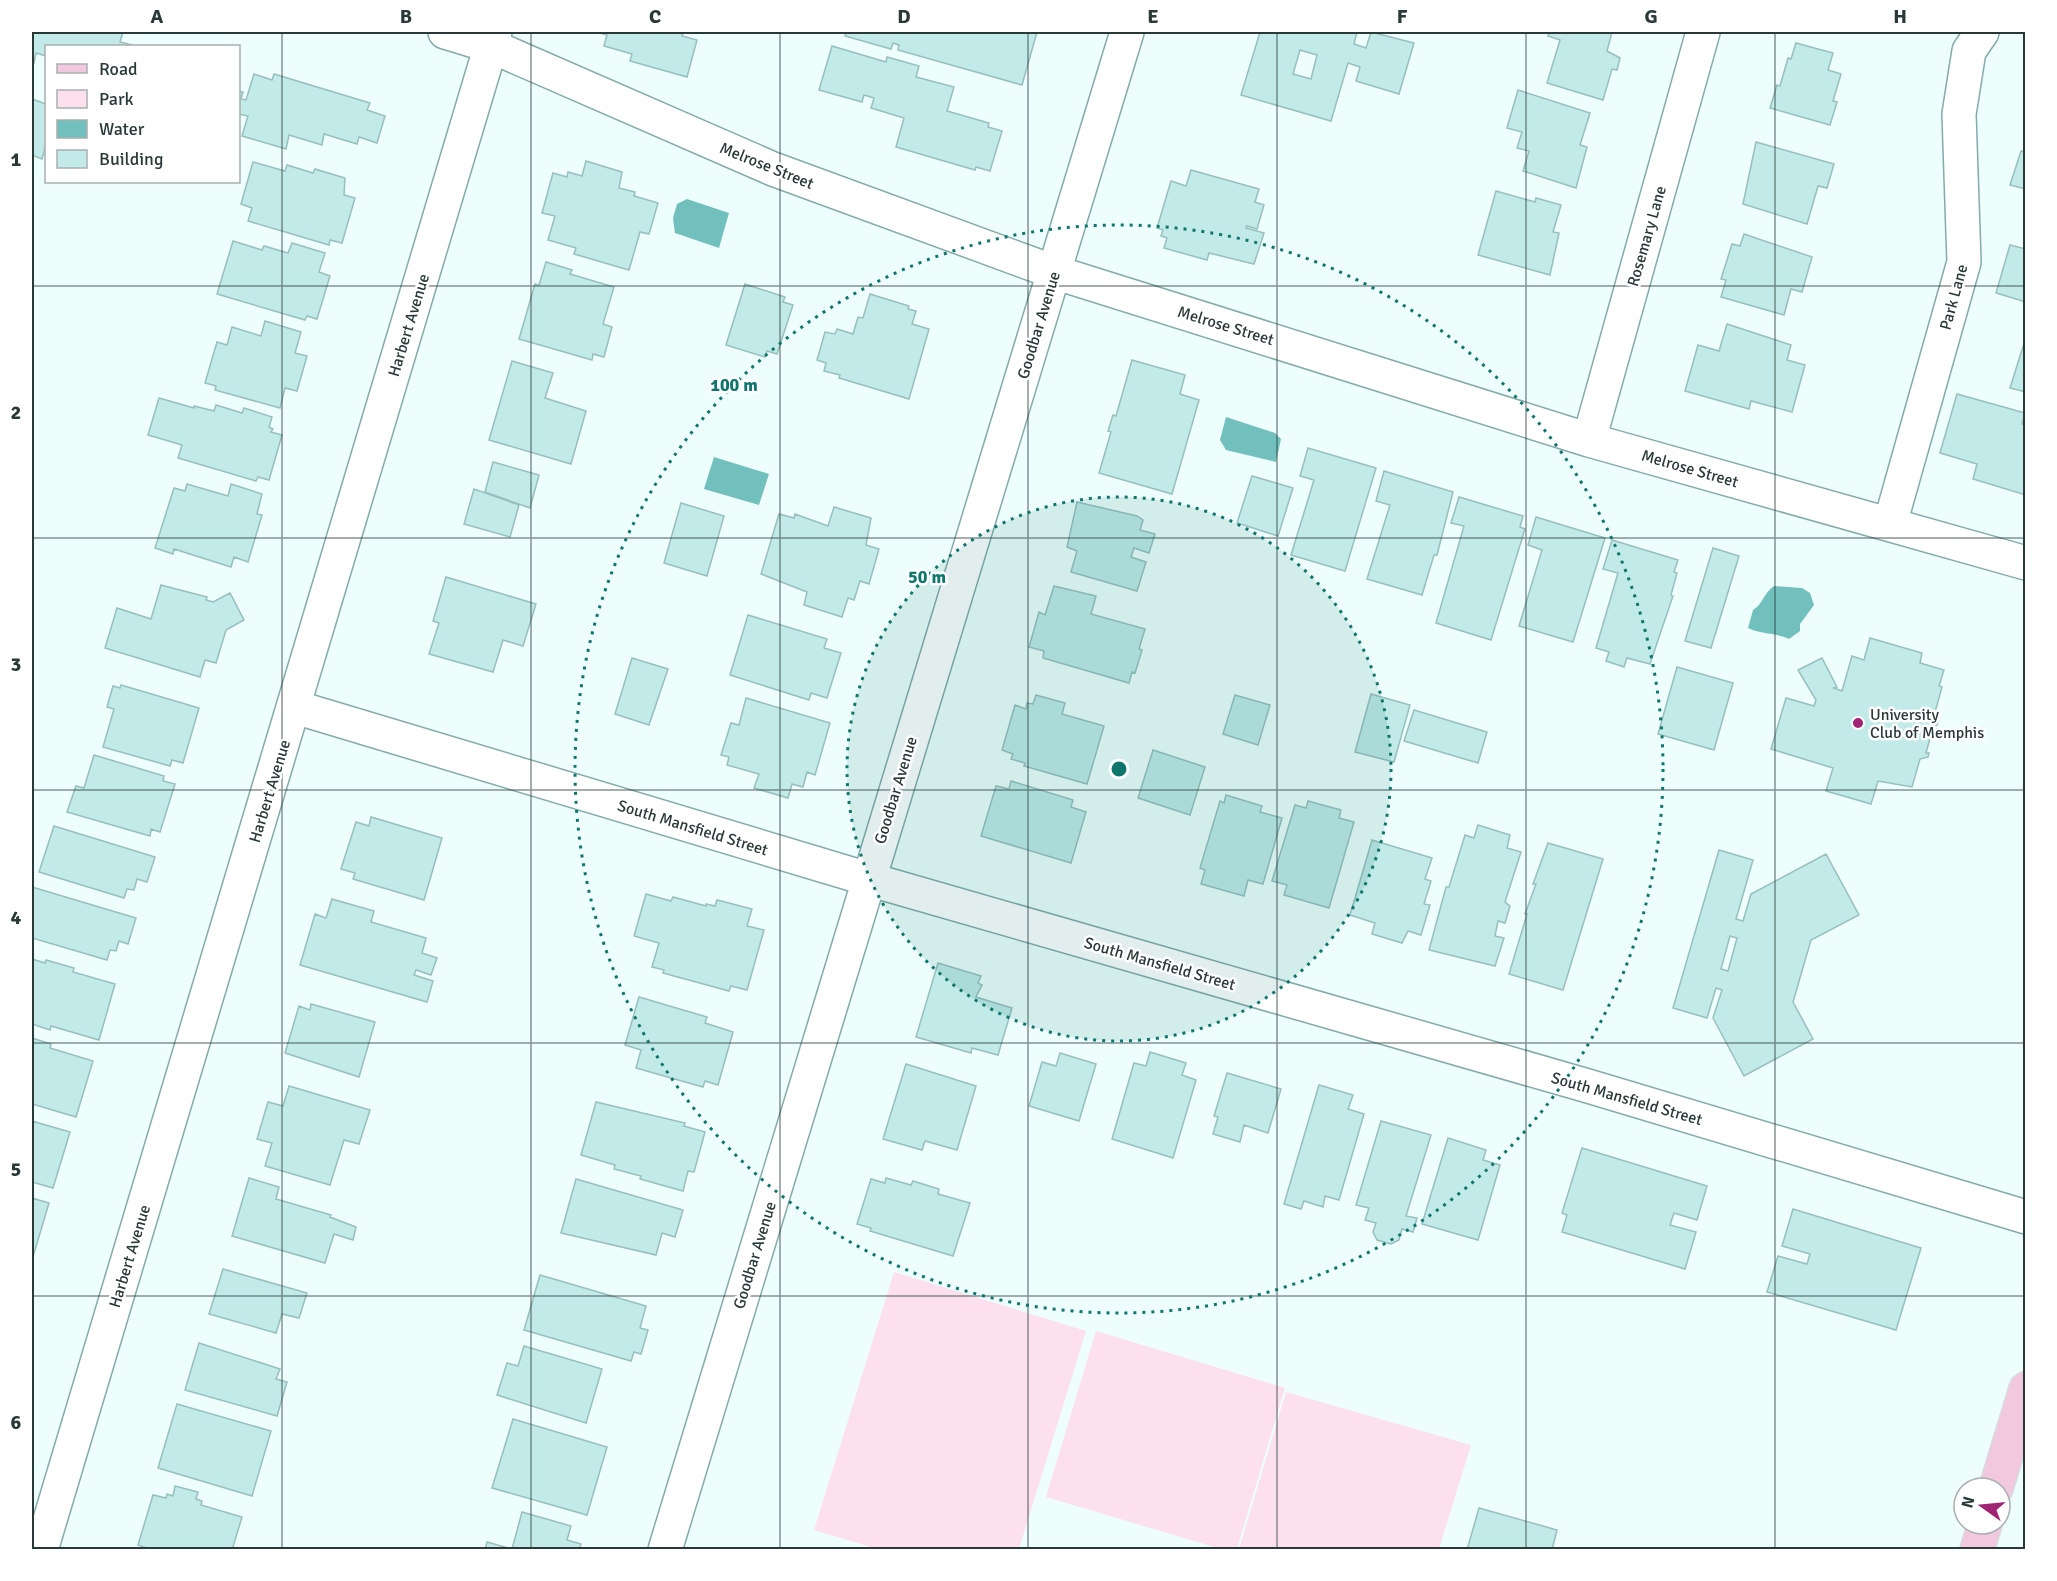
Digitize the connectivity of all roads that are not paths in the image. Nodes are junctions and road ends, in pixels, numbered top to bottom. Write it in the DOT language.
graph roads {
  1 [pos="445,32"];
  2 [pos="1128,32"];
  3 [pos="1702,32"];
  4 [pos="1982,32"];
  5 [pos="493,39"];
  6 [pos="1054,272"];
  7 [pos="1588,440"];
  8 [pos="1890,524"];
  9 [pos="2025,563"];
  10 [pos="294,707"];
  11 [pos="868,879"];
  12 [pos="2025,1217"];
  13 [pos="2025,1389"];
  14 [pos="2000,1476"];
  15 [pos="40,1550"];
  16 [pos="665,1550"];
  1 -- 5 [label="street, Melrose Street"];
  2 -- 6 [label="street, Goodbar Avenue"];
  3 -- 7 [label="street, Rosemary Lane"];
  4 -- 8 [label="street, Park Lane"];
  5 -- 6 [label="street, Melrose Street"];
  5 -- 10 [label="street, Harbert Avenue"];
  6 -- 7 [label="street, Melrose Street"];
  6 -- 11 [label="street, Goodbar Avenue"];
  7 -- 8 [label="street, Melrose Street"];
  8 -- 9 [label="street, Melrose Street"];
  10 -- 11 [label="street, South Mansfield Street"];
  10 -- 15 [label="street, Harbert Avenue"];
  11 -- 12 [label="street, South Mansfield Street"];
  11 -- 16 [label="street, Goodbar Avenue"];
  13 -- 14 [label="main road"];
}
